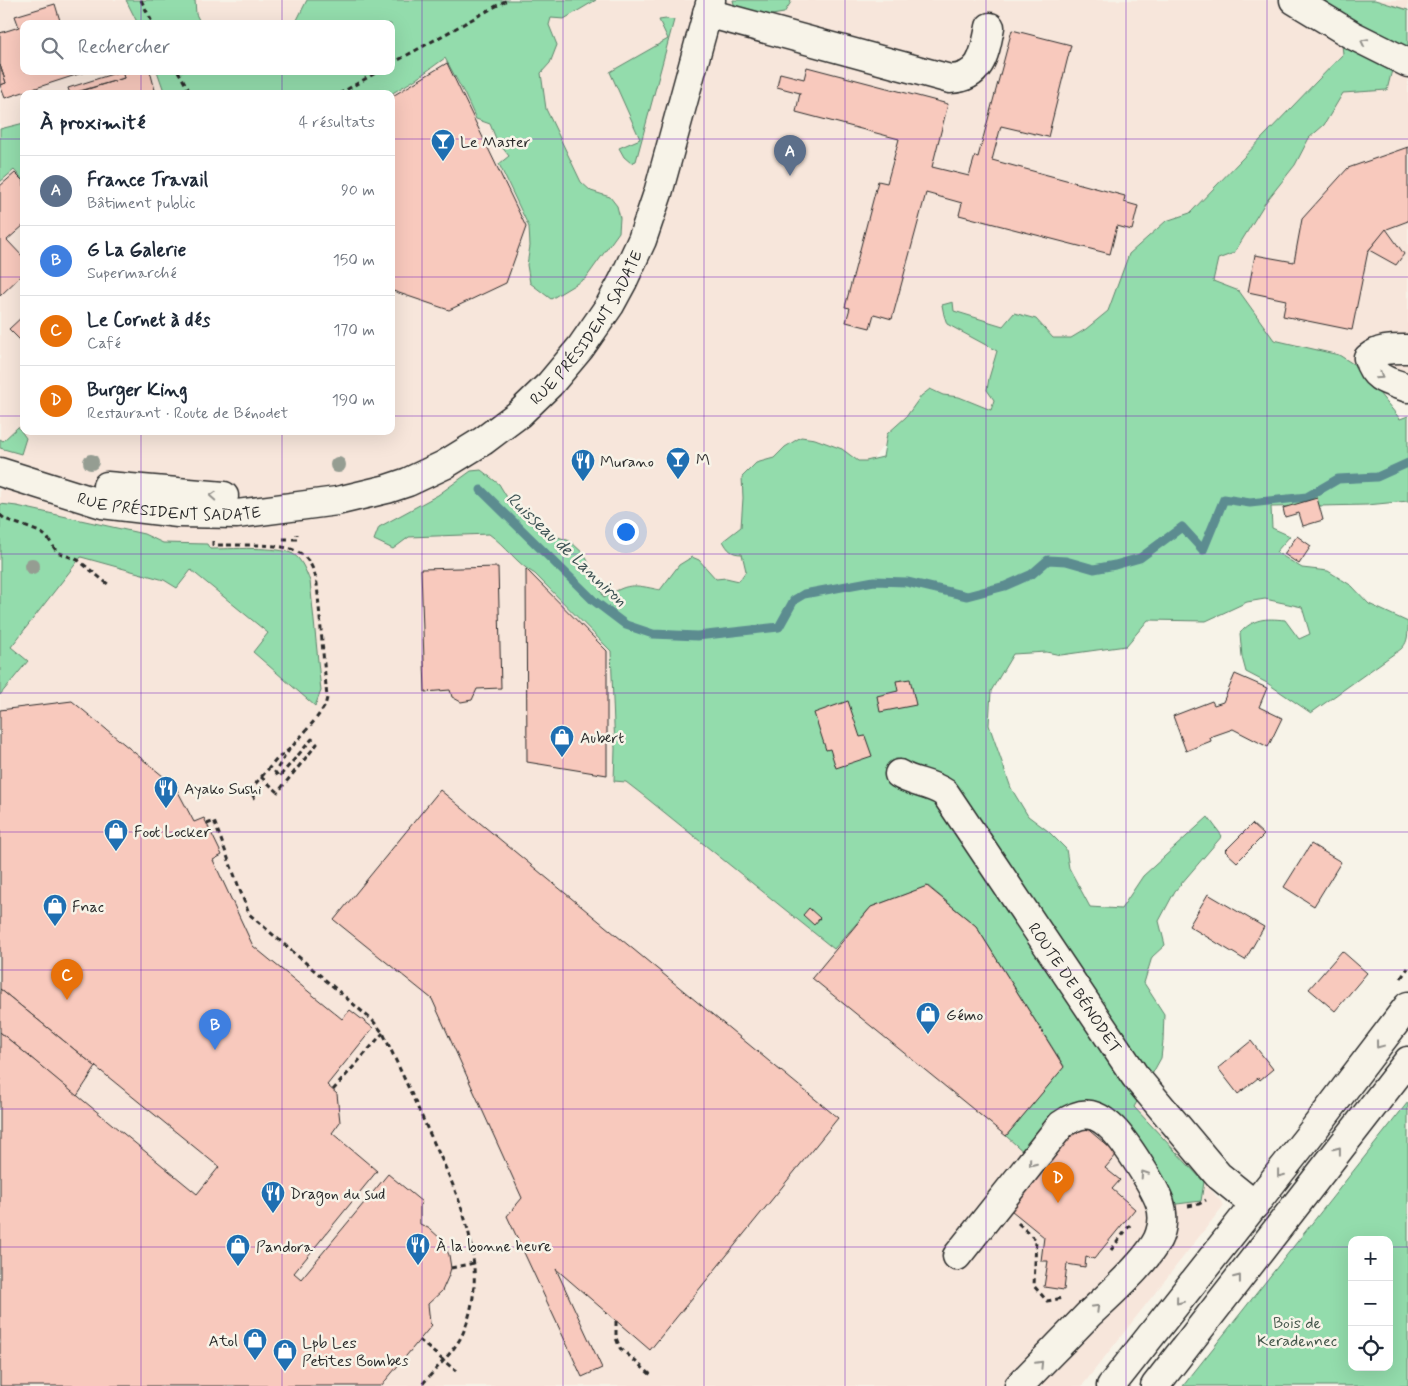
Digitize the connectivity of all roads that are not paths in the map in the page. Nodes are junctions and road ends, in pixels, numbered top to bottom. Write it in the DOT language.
graph roads {
  1 [pos="1294,0"];
  2 [pos="709,7"];
  3 [pos="990,27"];
  4 [pos="1408,63"];
  5 [pos="1408,349"];
  6 [pos="1408,388"];
  7 [pos="0,472"];
  8 [pos="899,774"];
  9 [pos="1408,1006"];
  10 [pos="1408,1060"];
  11 [pos="1255,1205"];
  12 [pos="957,1256"];
  13 [pos="1019,1386"];
  14 [pos="1111,1386"];
  15 [pos="1155,1386"];
  4 -- 1 [label="street, one-way"];
  2 -- 3 [label="street"];
  2 -- 7 [label="street, RUE PRÉSIDENT SADATE"];
  5 -- 6 [label="street, one-way"];
  8 -- 11 [label="street, ROUTE DE BÉNODET"];
  9 -- 11 [label="street, one-way"];
  15 -- 10 [label="street, one-way"];
  11 -- 14 [label="street, one-way"];
  13 -- 12 [label="street, one-way"];
}
